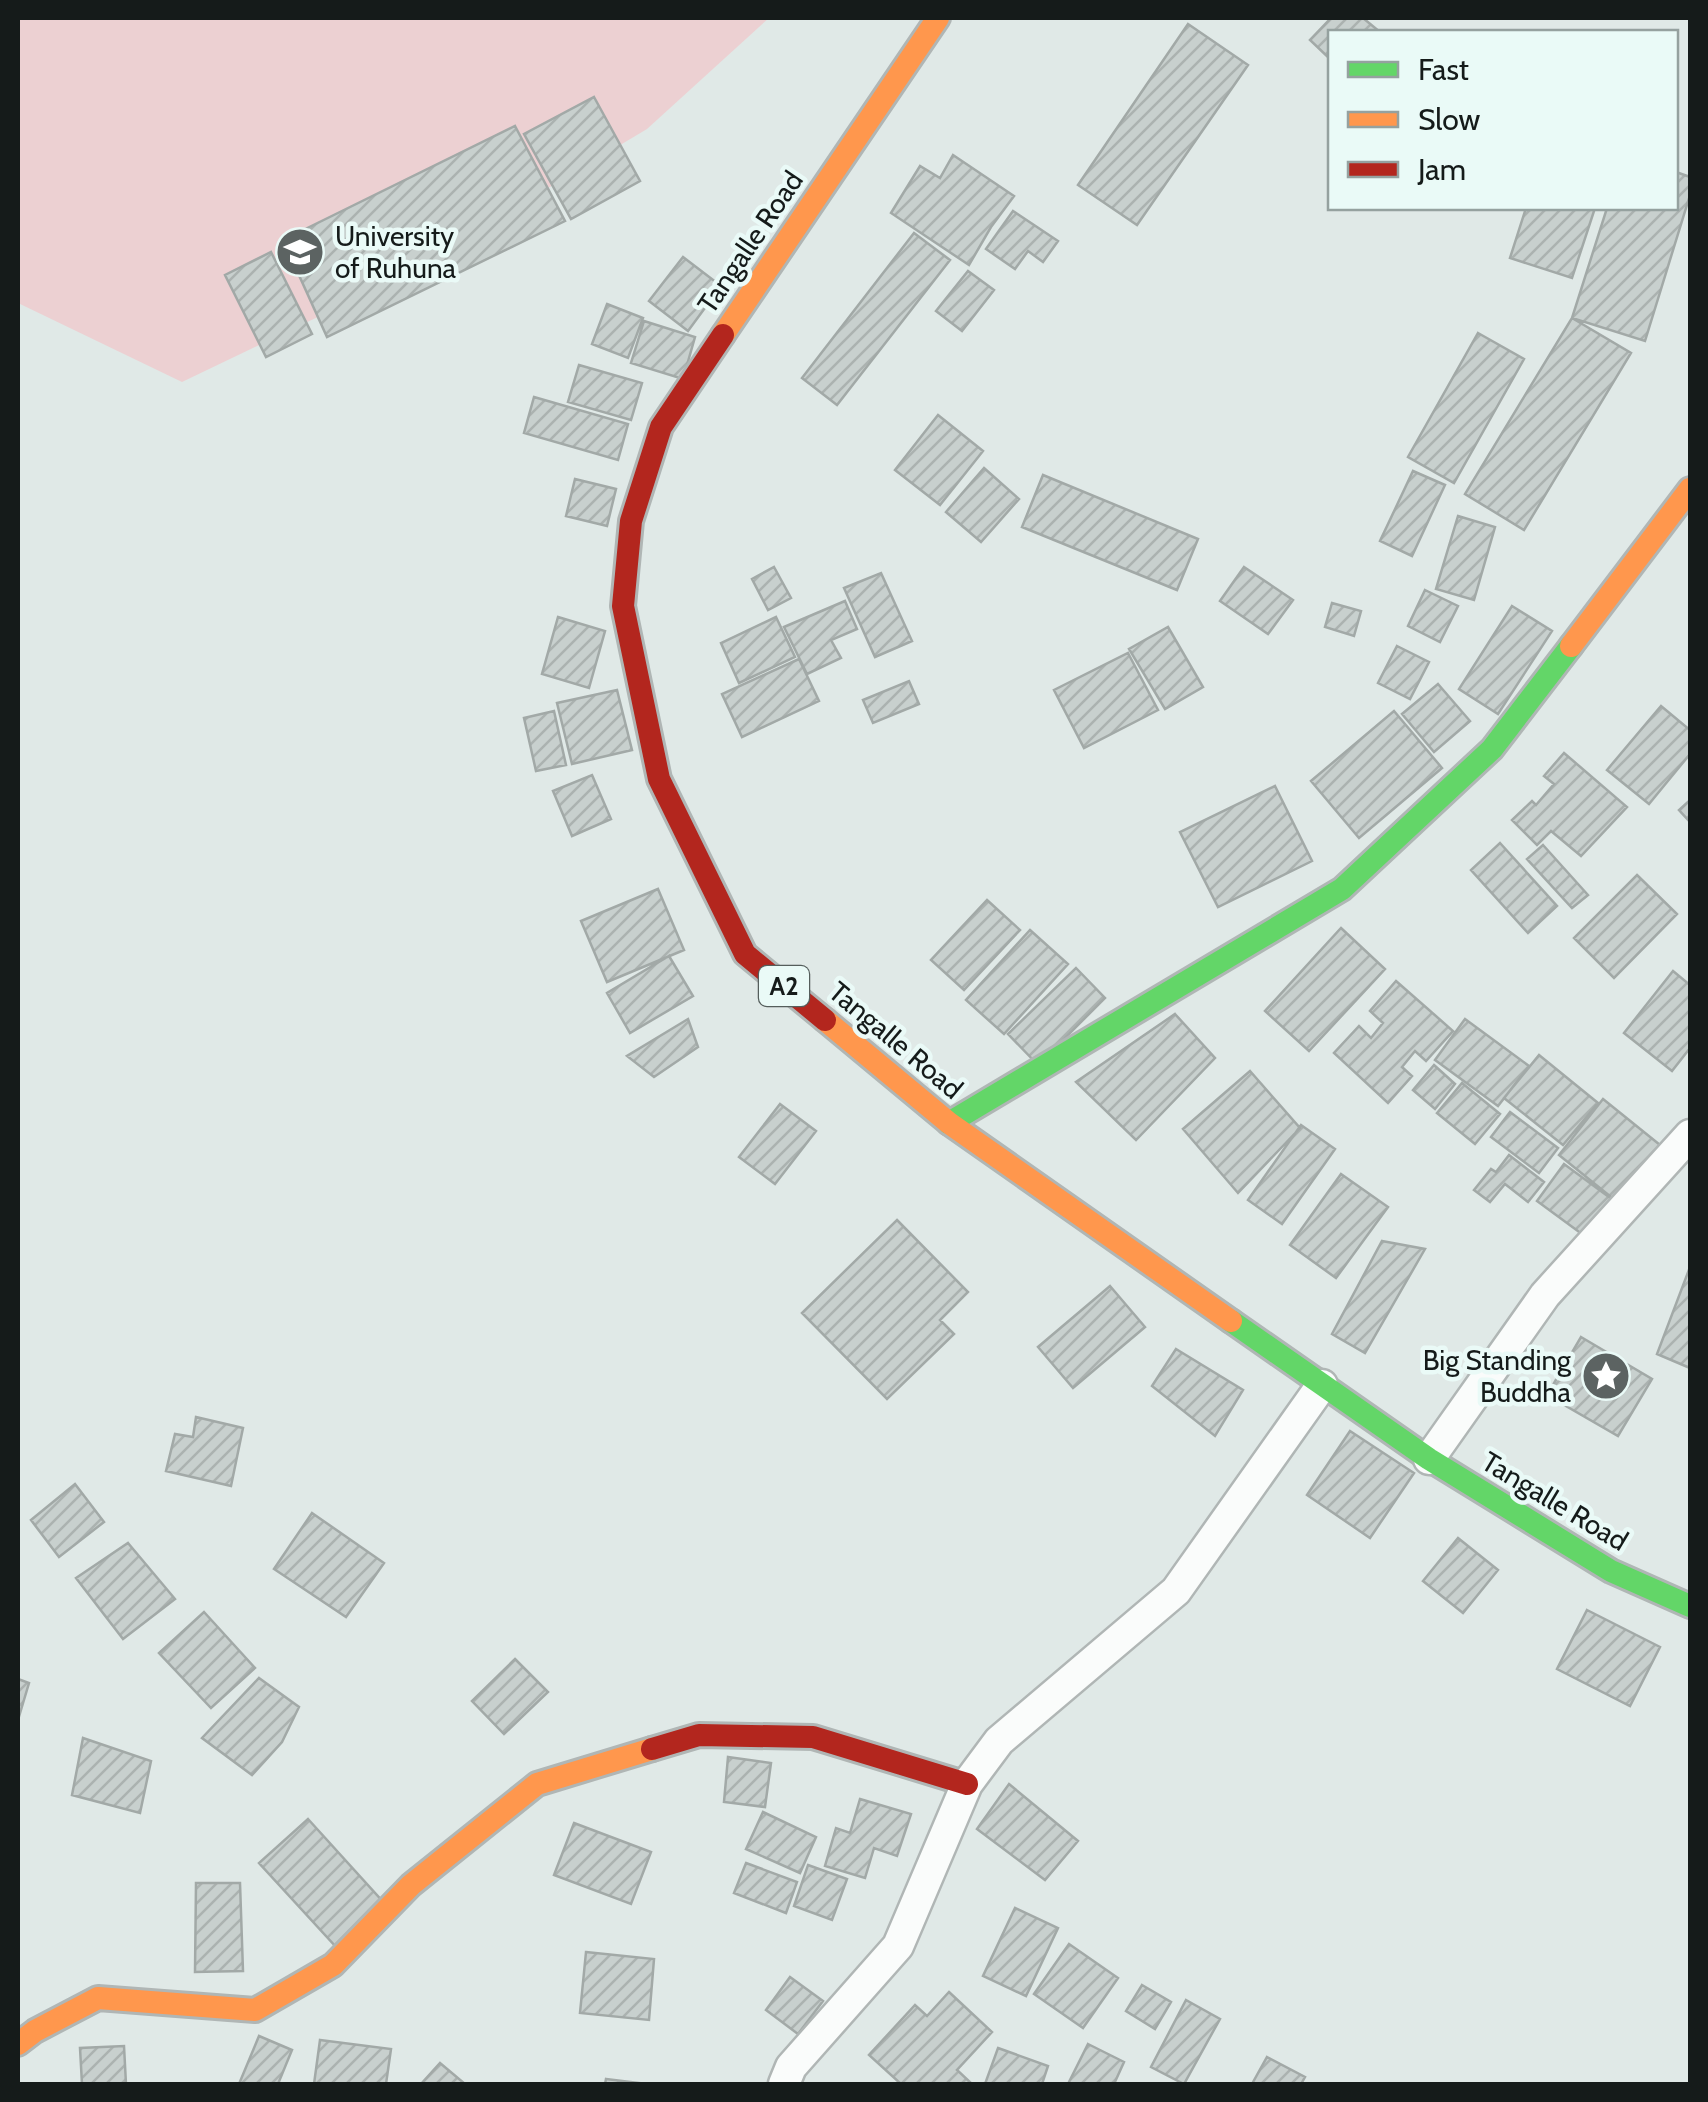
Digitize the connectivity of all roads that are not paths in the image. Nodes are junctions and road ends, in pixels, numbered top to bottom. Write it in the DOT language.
graph roads {
  1 [pos="938,18"];
  2 [pos="1690,489"];
  3 [pos="950,1124"];
  4 [pos="1690,1136"];
  5 [pos="1322,1385"];
  6 [pos="1429,1459"];
  7 [pos="1690,1606"];
  8 [pos="968,1784"];
  9 [pos="18,2044"];
  10 [pos="784,2084"];
  1 -- 3 [label="main road, Tangalle Road / A2"];
  2 -- 3 [label="main road"];
  3 -- 5 [label="main road, Tangalle Road / A2"];
  4 -- 6 [label="street"];
  5 -- 6 [label="main road, Tangalle Road / A2"];
  5 -- 8 [label="street"];
  6 -- 7 [label="main road, Tangalle Road / A2"];
  8 -- 9 [label="main road"];
  8 -- 10 [label="street"];
}
